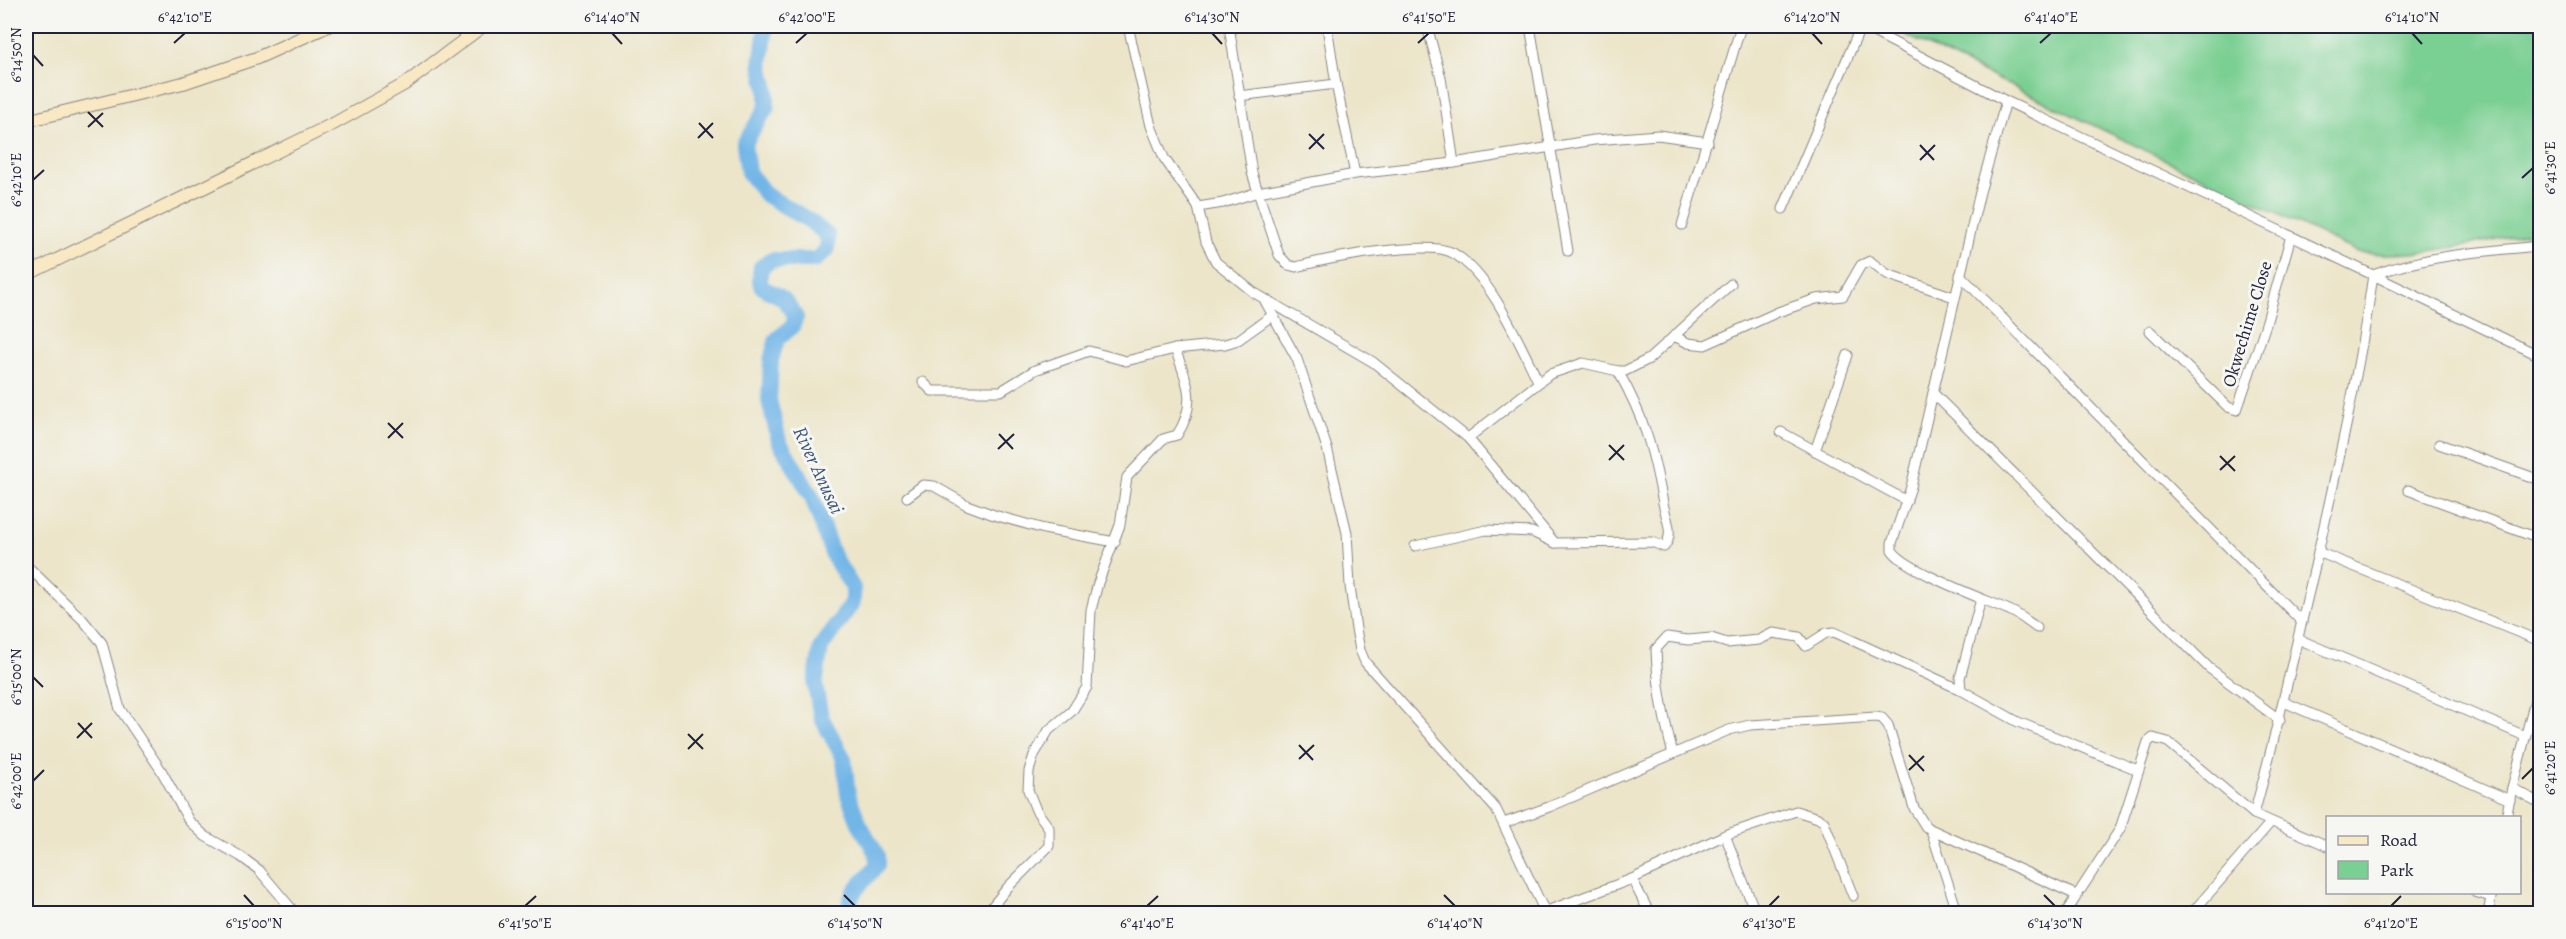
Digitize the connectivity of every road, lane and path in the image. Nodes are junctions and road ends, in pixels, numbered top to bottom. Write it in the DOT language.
graph roads {
  1 [pos="328,26"];
  2 [pos="483,26"];
  3 [pos="1128,26"];
  4 [pos="1229,26"];
  5 [pos="1327,26"];
  6 [pos="1427,26"];
  7 [pos="1530,26"];
  8 [pos="1741,26"];
  9 [pos="1861,26"];
  10 [pos="1336,84"];
  11 [pos="1239,96"];
  12 [pos="2006,101"];
  13 [pos="26,121"];
  14 [pos="1708,142"];
  15 [pos="1549,147"];
  16 [pos="1454,163"];
  17 [pos="1355,174"];
  18 [pos="1258,192"];
  19 [pos="1198,207"];
  20 [pos="1783,209"];
  21 [pos="1682,225"];
  22 [pos="2291,236"];
  23 [pos="2541,246"];
  24 [pos="1568,251"];
  25 [pos="26,275"];
  26 [pos="1960,275"];
  27 [pos="2373,275"];
  28 [pos="1731,284"];
  29 [pos="1954,297"];
  30 [pos="1264,299"];
  31 [pos="1273,315"];
  32 [pos="2150,331"];
  33 [pos="1674,336"];
  34 [pos="1175,349"];
  35 [pos="1848,355"];
  36 [pos="2541,357"];
  37 [pos="1618,371"];
  38 [pos="1538,381"];
  39 [pos="923,382"];
  40 [pos="1933,393"];
  41 [pos="1781,432"];
  42 [pos="1468,438"];
  43 [pos="2439,444"];
  44 [pos="1815,450"];
  45 [pos="2541,480"];
  46 [pos="2408,490"];
  47 [pos="907,497"];
  48 [pos="1906,501"];
  49 [pos="2541,539"];
  50 [pos="1115,542"];
  51 [pos="1555,543"];
  52 [pos="1415,546"];
  53 [pos="2318,552"];
  54 [pos="26,565"];
  55 [pos="1981,599"];
  56 [pos="2302,622"];
  57 [pos="2037,628"];
  58 [pos="2298,639"];
  59 [pos="2541,641"];
  60 [pos="2541,681"];
  61 [pos="1961,690"];
  62 [pos="2284,702"];
  63 [pos="2280,720"];
  64 [pos="2525,736"];
  65 [pos="1673,754"];
  66 [pos="2138,770"];
  67 [pos="2512,788"];
  68 [pos="2510,800"];
  69 [pos="2541,803"];
  70 [pos="2254,814"];
  71 [pos="2506,816"];
  72 [pos="1504,823"];
  73 [pos="2270,823"];
  74 [pos="1931,830"];
  75 [pos="1725,835"];
  76 [pos="2326,845"];
  77 [pos="1632,879"];
  78 [pos="2076,895"];
  79 [pos="2492,895"];
  80 [pos="1853,896"];
  81 [pos="1957,910"];
  82 [pos="1543,913"];
  83 [pos="296,914"];
  84 [pos="986,914"];
  85 [pos="1650,914"];
  86 [pos="1756,914"];
  87 [pos="2065,914"];
  88 [pos="2191,914"];
  89 [pos="2488,914"];
  1 -- 13 [label="street"];
  2 -- 25 [label="street"];
  3 -- 19 [label="street"];
  4 -- 11 [label="street"];
  5 -- 10 [label="street"];
  6 -- 16 [label="street"];
  7 -- 15 [label="street"];
  8 -- 14 [label="street"];
  9 -- 12 [label="street"];
  9 -- 20 [label="street"];
  10 -- 11 [label="street"];
  10 -- 17 [label="street"];
  11 -- 18 [label="street"];
  12 -- 22 [label="street"];
  12 -- 26 [label="street"];
  14 -- 15 [label="street"];
  14 -- 21 [label="street"];
  15 -- 16 [label="street"];
  15 -- 24 [label="street"];
  16 -- 17 [label="street"];
  17 -- 18 [label="street"];
  18 -- 19 [label="street"];
  18 -- 38 [label="street"];
  19 -- 30 [label="street"];
  22 -- 27 [label="street"];
  22 -- 32 [label="street, Okwechime Close"];
  23 -- 27 [label="street"];
  26 -- 29 [label="street"];
  26 -- 56 [label="street"];
  27 -- 36 [label="street"];
  27 -- 53 [label="street"];
  28 -- 33 [label="street"];
  29 -- 33 [label="street"];
  29 -- 40 [label="street"];
  30 -- 31 [label="street"];
  30 -- 42 [label="street"];
  31 -- 34 [label="street"];
  31 -- 72 [label="street"];
  33 -- 37 [label="street"];
  34 -- 39 [label="street"];
  34 -- 50 [label="street"];
  35 -- 44 [label="street"];
  37 -- 38 [label="street"];
  37 -- 51 [label="street"];
  38 -- 42 [label="street"];
  40 -- 48 [label="street"];
  40 -- 63 [label="street"];
  41 -- 44 [label="street"];
  42 -- 51 [label="street"];
  43 -- 45 [label="street"];
  44 -- 48 [label="street"];
  46 -- 49 [label="street"];
  47 -- 50 [label="street"];
  48 -- 55 [label="street"];
  50 -- 84 [label="street"];
  51 -- 52 [label="street"];
  53 -- 56 [label="street"];
  53 -- 59 [label="street"];
  54 -- 83 [label="street"];
  55 -- 57 [label="street"];
  55 -- 61 [label="street"];
  56 -- 58 [label="street"];
  58 -- 62 [label="street"];
  58 -- 64 [label="street"];
  60 -- 64 [label="street"];
  61 -- 65 [label="street"];
  61 -- 66 [label="street"];
  62 -- 63 [label="street"];
  62 -- 68 [label="street"];
  63 -- 70 [label="street"];
  64 -- 67 [label="street"];
  65 -- 72 [label="street"];
  65 -- 74 [label="street"];
  66 -- 70 [label="street"];
  66 -- 78 [label="street"];
  67 -- 68 [label="street"];
  67 -- 69 [label="street"];
  68 -- 71 [label="street"];
  70 -- 73 [label="street"];
  72 -- 82 [label="street"];
  73 -- 76 [label="street"];
  73 -- 88 [label="street"];
  74 -- 78 [label="street"];
  74 -- 81 [label="street"];
  75 -- 77 [label="street"];
  75 -- 80 [label="street"];
  75 -- 86 [label="street"];
  77 -- 82 [label="street"];
  77 -- 85 [label="street"];
  78 -- 87 [label="street"];
  79 -- 89 [label="street"];
}
